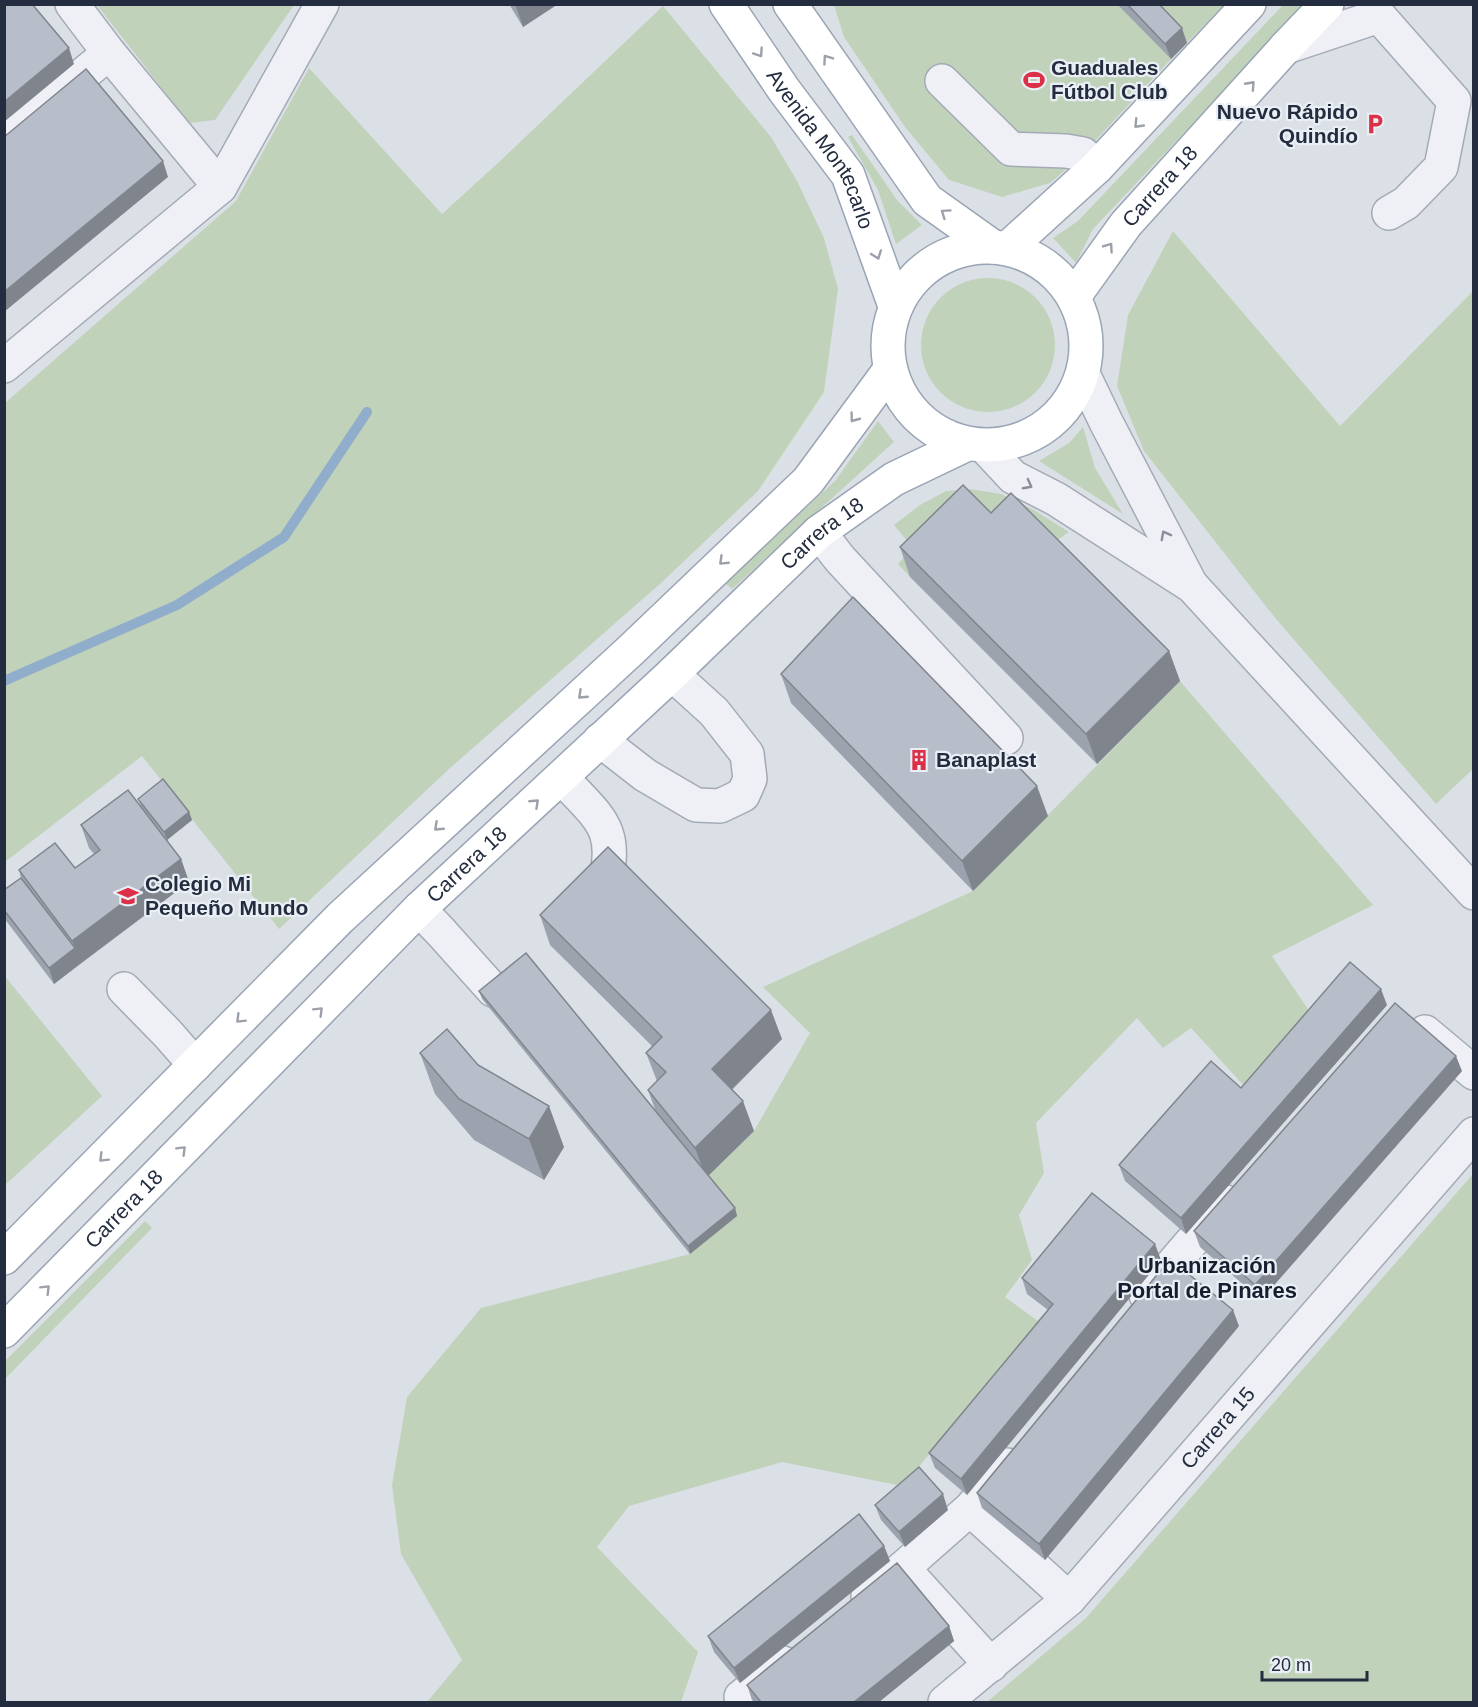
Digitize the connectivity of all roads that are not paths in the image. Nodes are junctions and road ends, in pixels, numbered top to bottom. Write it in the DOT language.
graph roads {
  1 [pos="72,4"];
  2 [pos="322,4"];
  3 [pos="726,4"];
  4 [pos="790,4"];
  5 [pos="1249,4"];
  6 [pos="1327,4"];
  7 [pos="1286,47"];
  8 [pos="109,53"];
  9 [pos="942,81"];
  10 [pos="1454,101"];
  11 [pos="4,140"];
  12 [pos="1466,159"];
  13 [pos="1096,167"];
  14 [pos="220,188"];
  15 [pos="1389,213"];
  16 [pos="1000,248"];
  17 [pos="1075,295"];
  18 [pos="895,306"];
  19 [pos="4,366"];
  20 [pos="889,371"];
  21 [pos="1083,374"];
  22 [pos="976,445"];
  23 [pos="819,532"];
  24 [pos="1192,586"];
  25 [pos="672,674"];
  26 [pos="1006,738"];
  27 [pos="600,740"];
  28 [pos="562,778"];
  29 [pos="603,892"];
  30 [pos="1473,892"];
  31 [pos="419,909"];
  32 [pos="124,989"];
  33 [pos="493,990"];
  34 [pos="1406,1016"];
  35 [pos="195,1065"];
  36 [pos="1473,1073"];
  37 [pos="1473,1134"];
  38 [pos="1242,1184"];
  39 [pos="4,1258"];
  40 [pos="1128,1318"];
  41 [pos="4,1331"];
  42 [pos="1023,1445"];
  43 [pos="970,1509"];
  44 [pos="903,1568"];
  45 [pos="1069,1599"];
  46 [pos="849,1611"];
  47 [pos="804,1647"];
  48 [pos="991,1665"];
  49 [pos="746,1702"];
  50 [pos="945,1702"];
  1 -- 8 [label="street"];
  2 -- 14 [label="street"];
  3 -- 18 [label="main road, Avenida Montecarlo, one-way"];
  16 -- 4 [label="main road, one-way"];
  5 -- 13 [label="main road, one-way"];
  6 -- 7 [label="main road, Carrera 18"];
  7 -- 10 [label="street"];
  17 -- 7 [label="main road, Carrera 18, one-way"];
  8 -- 11 [label="street"];
  8 -- 14 [label="street"];
  9 -- 13 [label="street"];
  10 -- 12 [label="street"];
  10 -- 15 [label="street"];
  13 -- 16 [label="main road"];
  14 -- 19 [label="street"];
  16 -- 17 [label="main road"];
  16 -- 18 [label="main road"];
  17 -- 21 [label="main road"];
  18 -- 20 [label="main road"];
  20 -- 22 [label="main road"];
  20 -- 35 [label="main road, one-way"];
  21 -- 22 [label="main road"];
  24 -- 21 [label="street, one-way"];
  22 -- 23 [label="main road, Carrera 18"];
  22 -- 24 [label="street, one-way"];
  23 -- 25 [label="main road, Carrera 18"];
  23 -- 26 [label="street"];
  24 -- 30 [label="street"];
  25 -- 27 [label="main road, Carrera 18"];
  25 -- 27 [label="street"];
  27 -- 28 [label="main road, Carrera 18"];
  28 -- 29 [label="street"];
  31 -- 28 [label="main road, Carrera 18, one-way"];
  31 -- 33 [label="street"];
  41 -- 31 [label="main road, Carrera 18, one-way"];
  32 -- 35 [label="street"];
  34 -- 36 [label="street"];
  35 -- 39 [label="main road, one-way"];
  37 -- 45 [label="street, Carrera 15"];
  38 -- 40 [label="street"];
  42 -- 43 [label="street"];
  43 -- 44 [label="street"];
  43 -- 45 [label="street"];
  44 -- 46 [label="street"];
  44 -- 48 [label="street"];
  45 -- 48 [label="street, Carrera 15"];
  47 -- 49 [label="street"];
  48 -- 50 [label="street, Carrera 15"];
}
